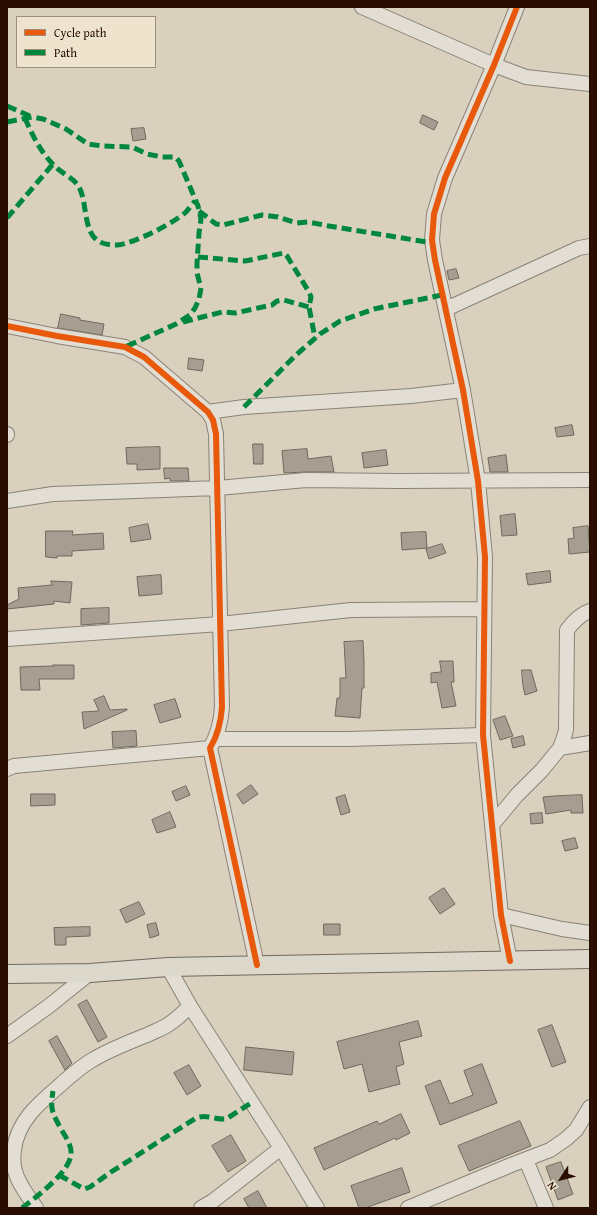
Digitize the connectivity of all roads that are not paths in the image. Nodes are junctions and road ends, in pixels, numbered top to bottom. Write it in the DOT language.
graph roads {
  1 [pos="362,7"];
  2 [pos="517,7"];
  3 [pos="494,65"];
  4 [pos="590,84"];
  5 [pos="590,246"];
  6 [pos="446,310"];
  7 [pos="7,326"];
  8 [pos="463,390"];
  9 [pos="208,412"];
  10 [pos="590,480"];
  11 [pos="478,481"];
  12 [pos="218,488"];
  13 [pos="7,501"];
  14 [pos="484,609"];
  15 [pos="590,611"];
  16 [pos="220,624"];
  17 [pos="7,639"];
  18 [pos="483,736"];
  19 [pos="213,743"];
  20 [pos="590,743"];
  21 [pos="560,748"];
  22 [pos="7,769"];
  23 [pos="492,825"];
  24 [pos="501,915"];
  25 [pos="590,933"];
  26 [pos="590,959"];
  27 [pos="510,961"];
  28 [pos="257,965"];
  29 [pos="168,967"];
  30 [pos="90,973"];
  31 [pos="7,974"];
  32 [pos="190,1006"];
  33 [pos="7,1036"];
  34 [pos="590,1107"];
  35 [pos="281,1148"];
  36 [pos="526,1160"];
  37 [pos="36,1208"];
  38 [pos="201,1208"];
  39 [pos="317,1208"];
  40 [pos="408,1208"];
  41 [pos="546,1208"];
  1 -- 3 [label="street"];
  2 -- 3 [label="street"];
  3 -- 4 [label="street"];
  3 -- 6 [label="street"];
  5 -- 6 [label="street"];
  6 -- 8 [label="street"];
  7 -- 9 [label="street"];
  8 -- 9 [label="street"];
  8 -- 11 [label="street"];
  9 -- 12 [label="street"];
  10 -- 11 [label="street"];
  11 -- 12 [label="street"];
  11 -- 14 [label="street"];
  12 -- 13 [label="street"];
  12 -- 16 [label="street"];
  14 -- 16 [label="street"];
  14 -- 18 [label="street"];
  15 -- 21 [label="street"];
  16 -- 17 [label="street"];
  16 -- 19 [label="street"];
  18 -- 19 [label="street"];
  18 -- 23 [label="street"];
  19 -- 22 [label="street"];
  19 -- 28 [label="street"];
  20 -- 21 [label="street"];
  21 -- 23 [label="street"];
  23 -- 24 [label="street"];
  24 -- 25 [label="street"];
  24 -- 27 [label="street"];
  26 -- 27 [label="main road"];
  27 -- 28 [label="main road"];
  28 -- 29 [label="main road"];
  29 -- 30 [label="main road"];
  29 -- 32 [label="street"];
  30 -- 31 [label="main road"];
  30 -- 33 [label="street"];
  32 -- 35 [label="street"];
  32 -- 37 [label="street"];
  34 -- 36 [label="street"];
  35 -- 38 [label="street"];
  35 -- 39 [label="street"];
  36 -- 40 [label="street"];
  36 -- 41 [label="street"];
}
